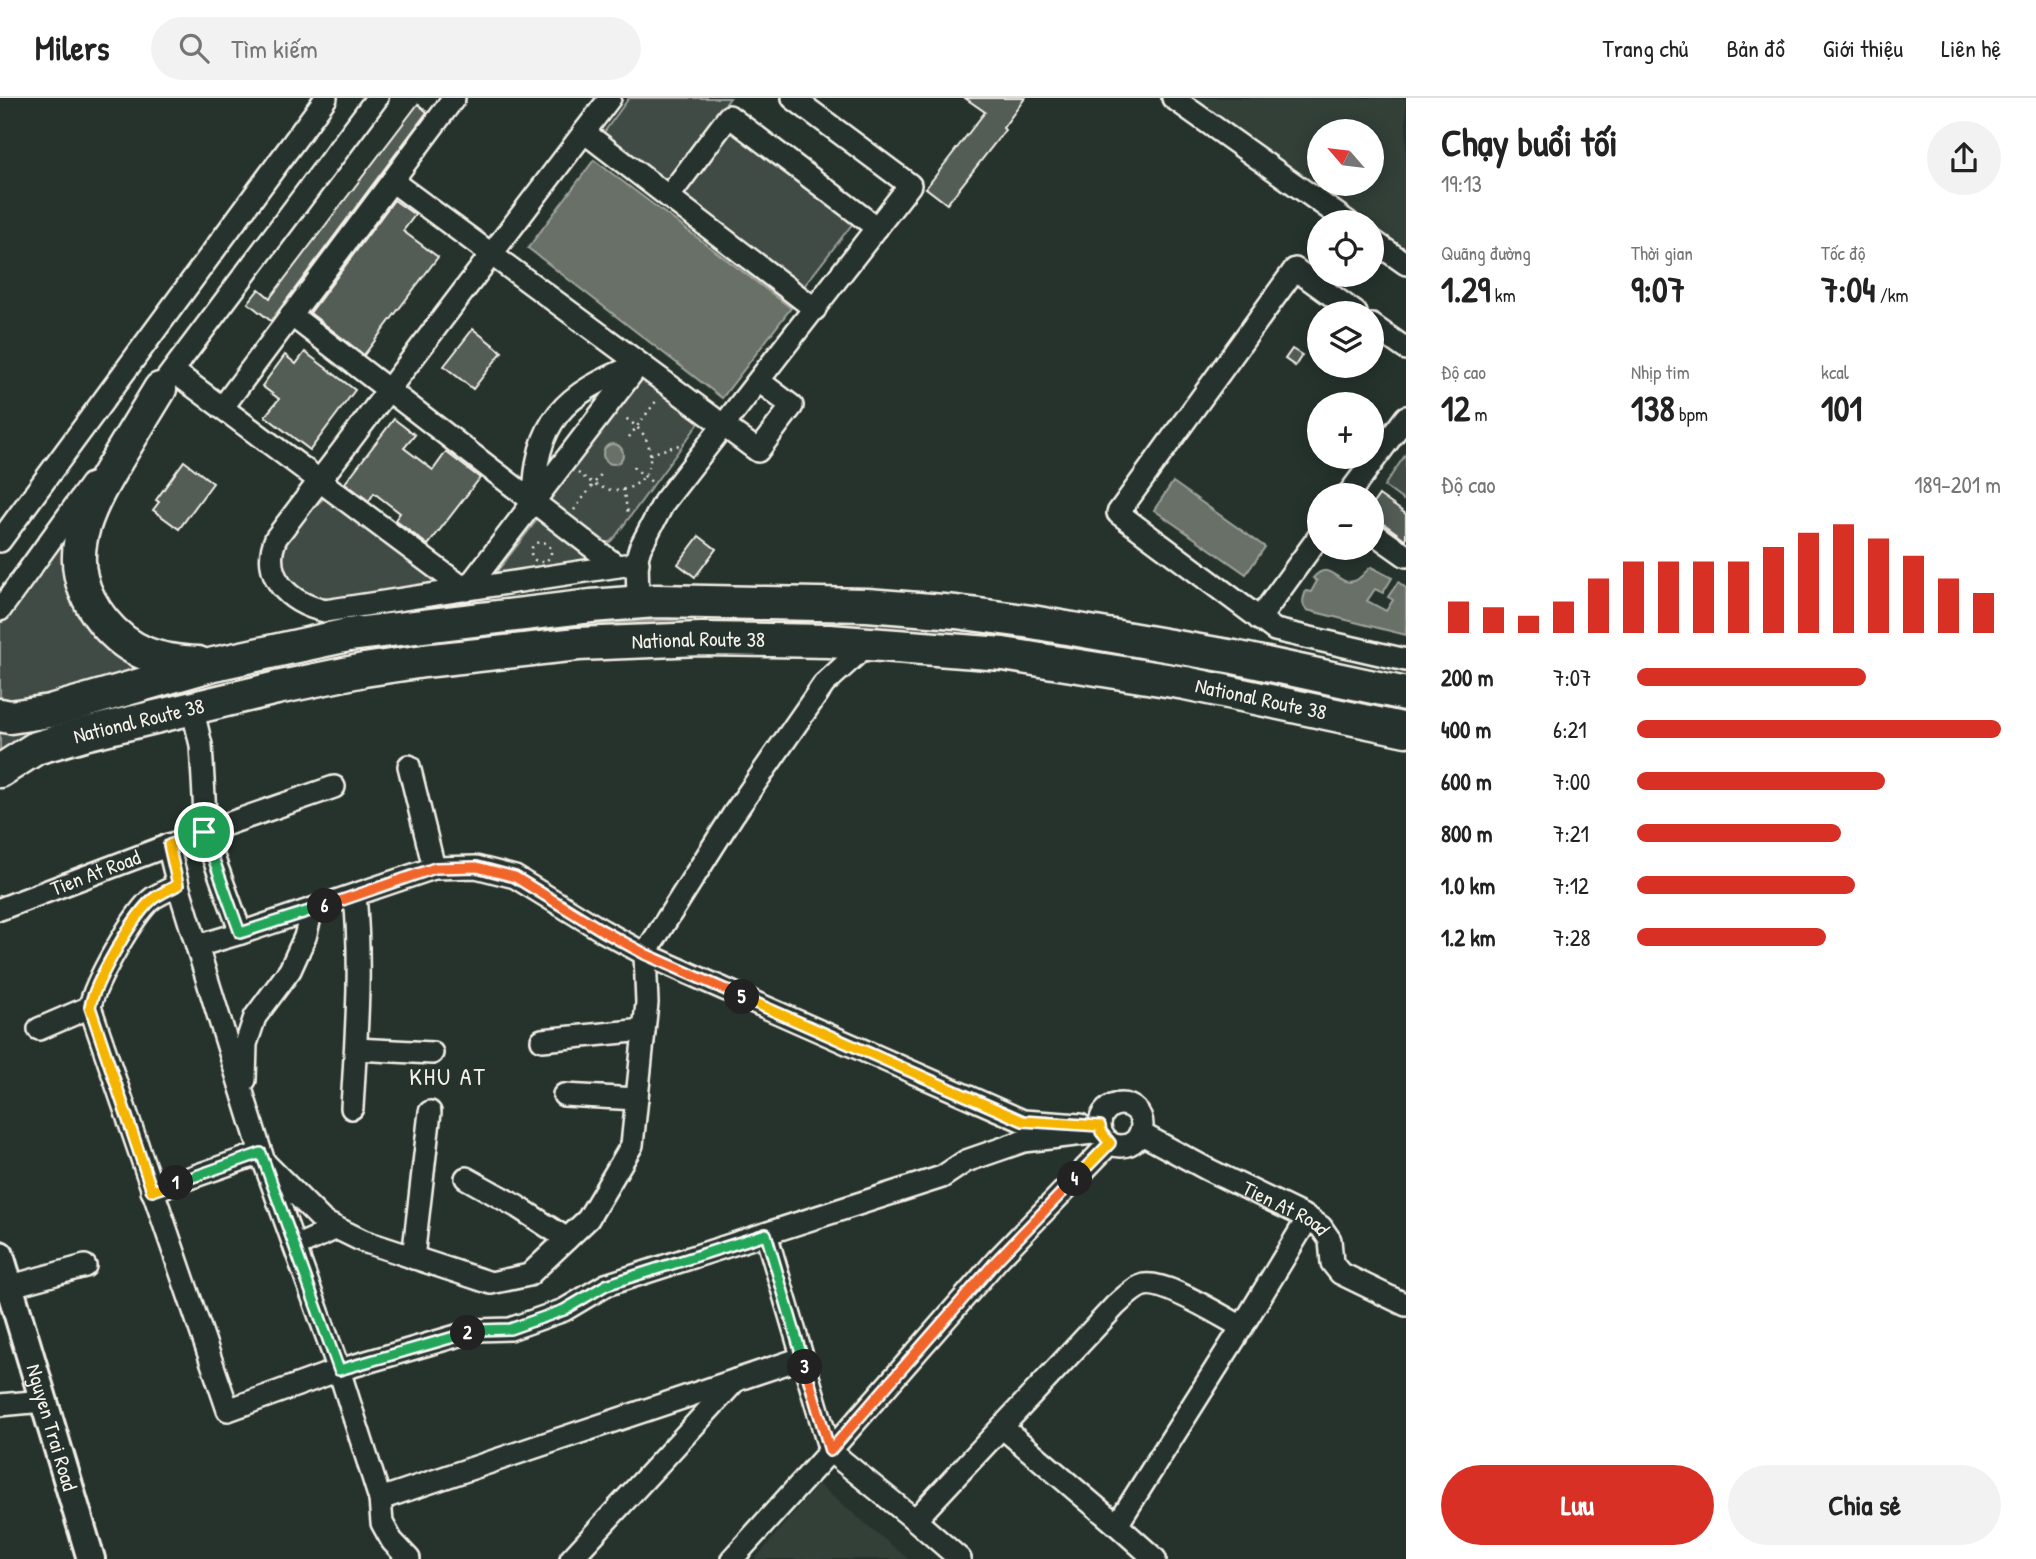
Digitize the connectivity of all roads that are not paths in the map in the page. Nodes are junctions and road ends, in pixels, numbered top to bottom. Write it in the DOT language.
graph roads {
  1 [pos="326,98"];
  2 [pos="377,98"];
  3 [pos="454,98"];
  4 [pos="610,98"];
  5 [pos="793,98"];
  6 [pos="1173,98"];
  7 [pos="584,132"];
  8 [pos="391,181"];
  9 [pos="669,196"];
  10 [pos="1331,210"];
  11 [pos="877,229"];
  12 [pos="1384,248"];
  13 [pos="491,255"];
  14 [pos="1406,264"];
  15 [pos="202,266"];
  16 [pos="234,288"];
  17 [pos="1339,301"];
  18 [pos="815,309"];
  19 [pos="291,315"];
  20 [pos="1384,333"];
  21 [pos="1406,349"];
  22 [pos="639,364"];
  23 [pos="166,380"];
  24 [pos="759,381"];
  25 [pos="388,390"];
  26 [pos="222,408"];
  27 [pos="1406,417"];
  28 [pos="724,426"];
  29 [pos="320,481"];
  30 [pos="1357,483"];
  31 [pos="534,502"];
  32 [pos="0,541"];
  33 [pos="1384,541"];
  34 [pos="1307,553"];
  35 [pos="1406,556"];
  36 [pos="628,565"];
  37 [pos="466,590"];
  38 [pos="638,602"];
  39 [pos="730,602"];
  40 [pos="0,610"];
  41 [pos="1259,619"];
  42 [pos="729,640"];
  43 [pos="869,643"];
  44 [pos="1406,660"];
  45 [pos="214,664"];
  46 [pos="1406,694"];
  47 [pos="192,708"];
  48 [pos="0,715"];
  49 [pos="1406,730"];
  50 [pos="409,766"];
  51 [pos="0,771"];
  52 [pos="334,788"];
  53 [pos="204,832"];
  54 [pos="169,845"];
  55 [pos="435,868"];
  56 [pos="178,885"];
  57 [pos="355,896"];
  58 [pos="0,909"];
  59 [pos="312,910"];
  60 [pos="240,933"];
  61 [pos="197,946"];
  62 [pos="645,954"];
  63 [pos="90,1007"];
  64 [pos="39,1029"];
  65 [pos="644,1030"];
  66 [pos="542,1040"];
  67 [pos="356,1049"];
  68 [pos="432,1053"];
  69 [pos="244,1095"];
  70 [pos="564,1095"];
  71 [pos="637,1099"];
  72 [pos="352,1108"];
  73 [pos="430,1112"];
  74 [pos="1140,1133"];
  75 [pos="1104,1134"];
  76 [pos="263,1158"];
  77 [pos="466,1178"];
  78 [pos="152,1191"];
  79 [pos="1308,1218"];
  80 [pos="335,1229"];
  81 [pos="766,1234"];
  82 [pos="567,1239"];
  83 [pos="295,1247"];
  84 [pos="0,1255"];
  85 [pos="413,1258"];
  86 [pos="85,1266"];
  87 [pos="5,1288"];
  88 [pos="1406,1305"];
  89 [pos="1242,1327"];
  90 [pos="802,1357"];
  91 [pos="339,1370"];
  92 [pos="738,1378"];
  93 [pos="43,1401"];
  94 [pos="0,1405"];
  95 [pos="1002,1427"];
  96 [pos="830,1451"];
  97 [pos="380,1499"];
  98 [pos="915,1520"];
  99 [pos="1117,1525"];
  100 [pos="92,1559"];
  101 [pos="409,1559"];
  102 [pos="571,1559"];
  103 [pos="732,1559"];
  104 [pos="960,1559"];
  105 [pos="1156,1559"];
  1 -- 15 [label="street"];
  2 -- 16 [label="street"];
  3 -- 8 [label="street"];
  4 -- 7 [label="street"];
  5 -- 11 [label="street"];
  6 -- 10 [label="street"];
  7 -- 9 [label="street"];
  7 -- 13 [label="street"];
  8 -- 13 [label="street"];
  8 -- 19 [label="street"];
  9 -- 11 [label="street"];
  9 -- 18 [label="street"];
  11 -- 18 [label="street"];
  12 -- 14 [label="street"];
  13 -- 22 [label="street"];
  13 -- 25 [label="street"];
  15 -- 16 [label="street"];
  15 -- 32 [label="street"];
  16 -- 23 [label="street"];
  17 -- 41 [label="street"];
  18 -- 24 [label="street"];
  19 -- 25 [label="street"];
  19 -- 26 [label="street"];
  20 -- 21 [label="street"];
  22 -- 28 [label="street"];
  22 -- 31 [label="street"];
  22 -- 31 [label="street"];
  23 -- 26 [label="street"];
  23 -- 40 [label="street"];
  23 -- 45 [label="highway"];
  24 -- 28 [label="street"];
  24 -- 28 [label="street"];
  25 -- 29 [label="street"];
  25 -- 31 [label="street"];
  26 -- 29 [label="street"];
  27 -- 30 [label="street"];
  28 -- 36 [label="street"];
  29 -- 37 [label="street"];
  29 -- 37 [label="street"];
  31 -- 36 [label="street"];
  31 -- 37 [label="street"];
  33 -- 35 [label="street"];
  34 -- 41 [label="street"];
  36 -- 37 [label="street"];
  36 -- 38 [label="street"];
  38 -- 39 [label="highway, National Route 38"];
  38 -- 45 [label="highway, National Route 38"];
  39 -- 42 [label="highway"];
  39 -- 46 [label="highway, National Route 38"];
  41 -- 44 [label="street"];
  42 -- 43 [label="highway, National Route 38"];
  42 -- 47 [label="highway, National Route 38"];
  43 -- 49 [label="highway, National Route 38"];
  43 -- 62 [label="street"];
  45 -- 48 [label="highway, National Route 38"];
  47 -- 51 [label="highway, National Route 38"];
  47 -- 53 [label="street"];
  50 -- 55 [label="street"];
  52 -- 53 [label="street, Tien At Road"];
  53 -- 54 [label="street, Tien At Road"];
  53 -- 60 [label="street"];
  54 -- 56 [label="street"];
  54 -- 58 [label="street, Tien At Road"];
  55 -- 57 [label="street"];
  55 -- 62 [label="street"];
  56 -- 61 [label="street"];
  56 -- 63 [label="street"];
  57 -- 59 [label="street"];
  57 -- 67 [label="street"];
  59 -- 60 [label="street"];
  59 -- 69 [label="street"];
  60 -- 61 [label="street"];
  61 -- 69 [label="street"];
  62 -- 65 [label="street"];
  62 -- 75 [label="street"];
  63 -- 64 [label="street"];
  63 -- 78 [label="street"];
  65 -- 66 [label="street"];
  65 -- 71 [label="street"];
  67 -- 68 [label="street"];
  67 -- 72 [label="street"];
  69 -- 76 [label="street"];
  70 -- 71 [label="street"];
  71 -- 82 [label="street"];
  73 -- 85 [label="street"];
  74 -- 75 [label="street"];
  74 -- 75 [label="street"];
  74 -- 79 [label="street, Tien At Road"];
  75 -- 81 [label="street"];
  75 -- 96 [label="street"];
  76 -- 78 [label="street"];
  76 -- 80 [label="street"];
  76 -- 83 [label="street"];
  77 -- 82 [label="street"];
  78 -- 91 [label="street"];
  79 -- 88 [label="street, Tien At Road"];
  79 -- 89 [label="street"];
  80 -- 83 [label="street"];
  80 -- 85 [label="street"];
  81 -- 90 [label="street"];
  81 -- 91 [label="street"];
  82 -- 85 [label="street"];
  83 -- 91 [label="street"];
  84 -- 87 [label="main road, Nguyen Trai Road"];
  86 -- 87 [label="street"];
  87 -- 93 [label="main road, Nguyen Trai Road"];
  89 -- 95 [label="street"];
  89 -- 99 [label="street"];
  90 -- 92 [label="street"];
  90 -- 96 [label="street"];
  91 -- 97 [label="street"];
  92 -- 97 [label="street"];
  92 -- 102 [label="street"];
  93 -- 94 [label="street"];
  93 -- 100 [label="main road, Nguyen Trai Road"];
  95 -- 98 [label="street"];
  95 -- 99 [label="street"];
  96 -- 98 [label="street"];
  96 -- 103 [label="street"];
  97 -- 101 [label="street"];
  98 -- 104 [label="street"];
  99 -- 105 [label="street"];
}
